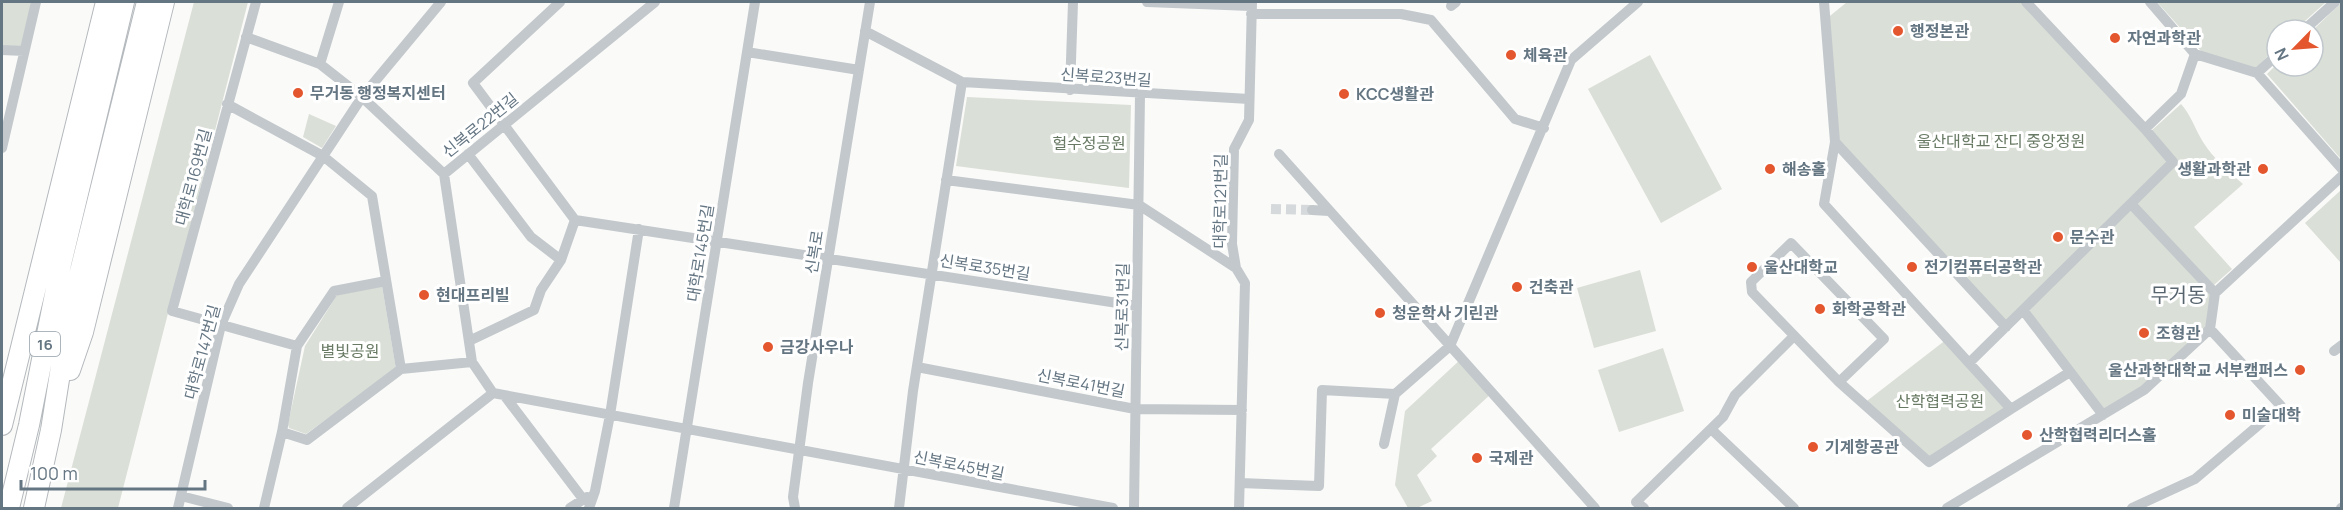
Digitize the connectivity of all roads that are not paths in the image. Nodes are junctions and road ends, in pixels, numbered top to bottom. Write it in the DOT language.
graph roads {
  1 [pos="36,2"];
  2 [pos="106,2"];
  3 [pos="124,2"];
  4 [pos="147,2"];
  5 [pos="164,2"];
  6 [pos="256,2"];
  7 [pos="339,2"];
  8 [pos="441,2"];
  9 [pos="560,2"];
  10 [pos="655,2"];
  11 [pos="755,2"];
  12 [pos="870,2"];
  13 [pos="1073,2"];
  14 [pos="1147,2"];
  15 [pos="1638,2"];
  16 [pos="1824,2"];
  17 [pos="2026,2"];
  18 [pos="2150,2"];
  19 [pos="2334,2"];
  20 [pos="1251,7"];
  21 [pos="2317,18"];
  22 [pos="866,31"];
  23 [pos="246,37"];
  24 [pos="2,50"];
  25 [pos="24,51"];
  26 [pos="747,52"];
  27 [pos="2195,54"];
  28 [pos="320,64"];
  29 [pos="2265,65"];
  30 [pos="859,70"];
  31 [pos="2257,73"];
  32 [pos="962,82"];
  33 [pos="1070,90"];
  34 [pos="1140,94"];
  35 [pos="362,97"];
  36 [pos="1249,99"];
  37 [pos="227,104"];
  38 [pos="504,124"];
  39 [pos="1544,128"];
  40 [pos="2145,129"];
  41 [pos="1835,142"];
  42 [pos="2,148"];
  43 [pos="468,154"];
  44 [pos="1279,154"];
  45 [pos="323,156"];
  46 [pos="2342,169"];
  47 [pos="444,174"];
  48 [pos="2342,176"];
  49 [pos="946,180"];
  50 [pos="2131,204"];
  51 [pos="1138,205"];
  52 [pos="1312,210"];
  53 [pos="1329,211"];
  54 [pos="575,220"];
  55 [pos="639,229"];
  56 [pos="49,239"];
  57 [pos="717,241"];
  58 [pos="828,258"];
  59 [pos="561,260"];
  60 [pos="1236,268"];
  61 [pos="932,274"];
  62 [pos="386,281"];
  63 [pos="2215,293"];
  64 [pos="1137,306"];
  65 [pos="2023,310"];
  66 [pos="221,325"];
  67 [pos="2006,327"];
  68 [pos="2210,329"];
  69 [pos="1794,336"];
  70 [pos="469,341"];
  71 [pos="297,346"];
  72 [pos="1450,346"];
  73 [pos="472,362"];
  74 [pos="1969,363"];
  75 [pos="917,367"];
  76 [pos="401,369"];
  77 [pos="2070,372"];
  78 [pos="1839,382"];
  79 [pos="499,394"];
  80 [pos="1395,394"];
  81 [pos="1135,409"];
  82 [pos="2011,409"];
  83 [pos="1242,410"];
  84 [pos="610,415"];
  85 [pos="2103,415"];
  86 [pos="29,424"];
  87 [pos="2,425"];
  88 [pos="687,429"];
  89 [pos="1711,429"];
  90 [pos="51,430"];
  91 [pos="282,432"];
  92 [pos="1384,444"];
  93 [pos="799,450"];
  94 [pos="903,469"];
  95 [pos="1240,483"];
  96 [pos="181,496"];
  97 [pos="586,504"];
  98 [pos="9,508"];
  99 [pos="34,508"];
  100 [pos="178,508"];
  101 [pos="228,508"];
  102 [pos="264,508"];
  103 [pos="347,508"];
  104 [pos="570,508"];
  105 [pos="674,508"];
  106 [pos="795,508"];
  107 [pos="898,508"];
  108 [pos="1113,508"];
  109 [pos="1134,508"];
  110 [pos="1239,508"];
  111 [pos="1594,508"];
  112 [pos="1644,508"];
  113 [pos="1794,508"];
  114 [pos="1947,508"];
  115 [pos="2132,508"];
  1 -- 25 [label="street"];
  2 -- 56 [label="highway"];
  3 -- 86 [label="highway, 16"];
  4 -- 90 [label="highway, 16"];
  5 -- 90 [label="highway"];
  6 -- 23 [label="street, 대학로169번길"];
  7 -- 28 [label="street"];
  8 -- 35 [label="street, 대학로147번길"];
  9 -- 38 [label="street"];
  10 -- 38 [label="street, 신복로22번길"];
  11 -- 26 [label="street, 대학로145번길"];
  12 -- 22 [label="street, 신복로"];
  13 -- 33 [label="street"];
  14 -- 20 [label="street"];
  15 -- 39 [label="street"];
  16 -- 41 [label="street"];
  17 -- 40 [label="street"];
  18 -- 27 [label="street"];
  19 -- 21 [label="street"];
  20 -- 36 [label="street, 대학로121번길"];
  20 -- 39 [label="street"];
  22 -- 30 [label="street, 신복로"];
  22 -- 32 [label="street, 신복로23번길"];
  23 -- 28 [label="street"];
  23 -- 37 [label="street, 대학로169번길"];
  24 -- 25 [label="street"];
  25 -- 42 [label="street"];
  26 -- 30 [label="street"];
  26 -- 57 [label="street, 대학로145번길"];
  27 -- 31 [label="street"];
  27 -- 40 [label="street"];
  28 -- 35 [label="street"];
  29 -- 31 [label="street"];
  30 -- 58 [label="street, 신복로"];
  31 -- 46 [label="street"];
  32 -- 33 [label="street, 신복로23번길"];
  32 -- 49 [label="street"];
  33 -- 34 [label="street, 신복로23번길"];
  34 -- 36 [label="street, 신복로23번길"];
  34 -- 51 [label="street, 신복로31번길"];
  35 -- 45 [label="street, 대학로147번길"];
  35 -- 47 [label="street"];
  36 -- 60 [label="street, 대학로121번길"];
  37 -- 45 [label="street"];
  37 -- 66 [label="street, 대학로169번길"];
  38 -- 43 [label="street, 신복로22번길"];
  38 -- 54 [label="street"];
  39 -- 72 [label="street"];
  40 -- 50 [label="street"];
  41 -- 67 [label="street"];
  41 -- 74 [label="street"];
  43 -- 47 [label="street, 신복로22번길"];
  43 -- 59 [label="street"];
  44 -- 53 [label="street"];
  45 -- 62 [label="street"];
  45 -- 66 [label="street, 대학로147번길"];
  47 -- 70 [label="street, 신복로22번길"];
  48 -- 63 [label="street"];
  49 -- 51 [label="street"];
  49 -- 61 [label="street"];
  50 -- 63 [label="street"];
  50 -- 65 [label="street"];
  51 -- 60 [label="street"];
  51 -- 64 [label="street, 신복로31번길"];
  52 -- 53 [label="street"];
  53 -- 72 [label="street"];
  54 -- 55 [label="street, 신복로35번길"];
  54 -- 59 [label="street"];
  55 -- 57 [label="street, 신복로35번길"];
  55 -- 84 [label="street"];
  56 -- 86 [label="highway"];
  56 -- 87 [label="highway"];
  57 -- 58 [label="street, 신복로35번길"];
  57 -- 88 [label="street, 대학로145번길"];
  58 -- 61 [label="street, 신복로35번길"];
  58 -- 93 [label="street, 신복로"];
  59 -- 70 [label="street"];
  60 -- 83 [label="street, 대학로121번길"];
  61 -- 64 [label="street, 신복로35번길"];
  61 -- 75 [label="street"];
  62 -- 71 [label="street"];
  62 -- 76 [label="street"];
  63 -- 68 [label="street"];
  64 -- 81 [label="street, 신복로31번길"];
  65 -- 67 [label="street"];
  65 -- 77 [label="street"];
  66 -- 71 [label="street"];
  66 -- 96 [label="street, 대학로147번길"];
  67 -- 74 [label="street"];
  68 -- 85 [label="street"];
  68 -- 115 [label="street"];
  69 -- 78 [label="street"];
  69 -- 78 [label="street"];
  69 -- 89 [label="street"];
  70 -- 73 [label="street, 신복로22번길"];
  71 -- 91 [label="street"];
  72 -- 80 [label="street"];
  72 -- 111 [label="street"];
  73 -- 76 [label="street"];
  73 -- 79 [label="street, 신복로22번길"];
  74 -- 82 [label="street"];
  75 -- 81 [label="street, 신복로41번길"];
  75 -- 94 [label="street"];
  76 -- 91 [label="street"];
  77 -- 82 [label="street"];
  77 -- 85 [label="street"];
  78 -- 82 [label="street"];
  79 -- 84 [label="street, 신복로45번길"];
  79 -- 97 [label="street, 신복로22번길"];
  79 -- 103 [label="street"];
  80 -- 92 [label="street"];
  80 -- 95 [label="street"];
  81 -- 83 [label="street, 신복로41번길"];
  81 -- 109 [label="street, 신복로31번길"];
  83 -- 95 [label="street, 대학로121번길"];
  84 -- 88 [label="street, 신복로45번길"];
  84 -- 97 [label="street"];
  85 -- 114 [label="street"];
  86 -- 98 [label="highway, 16"];
  88 -- 93 [label="street, 신복로45번길"];
  88 -- 105 [label="street, 대학로145번길"];
  89 -- 112 [label="street"];
  89 -- 113 [label="street"];
  90 -- 99 [label="highway, 16"];
  91 -- 102 [label="street"];
  93 -- 94 [label="street, 신복로45번길"];
  93 -- 106 [label="street, 신복로"];
  94 -- 107 [label="street"];
  94 -- 108 [label="street, 신복로45번길"];
  95 -- 110 [label="street, 대학로121번길"];
  96 -- 100 [label="street, 대학로147번길"];
  96 -- 101 [label="street"];
  97 -- 104 [label="street"];
}
